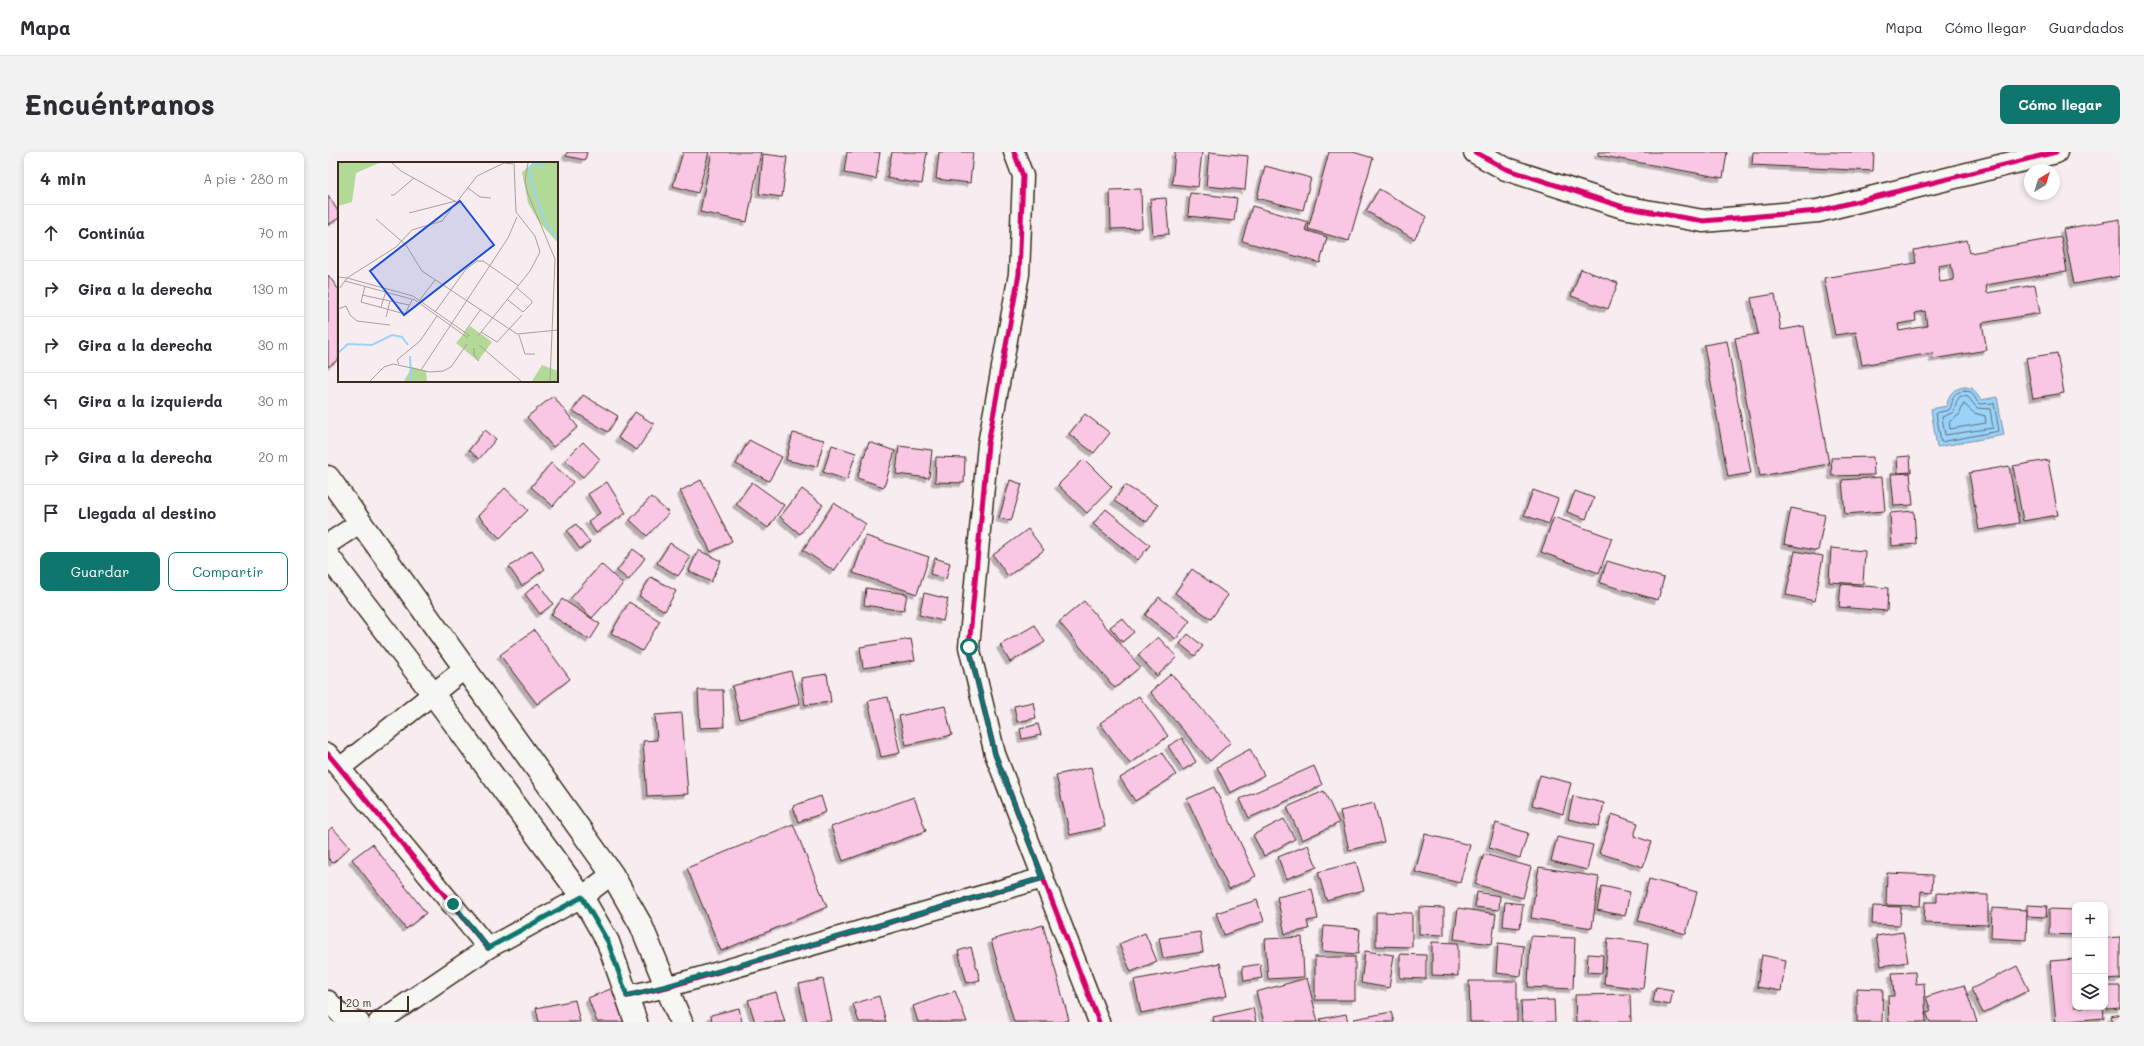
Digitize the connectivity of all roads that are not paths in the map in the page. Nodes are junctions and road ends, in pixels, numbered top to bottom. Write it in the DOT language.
graph roads {
  1 [pos="1014,152"];
  2 [pos="1474,152"];
  3 [pos="2056,152"];
  4 [pos="328,477"];
  5 [pos="361,522"];
  6 [pos="328,544"];
  7 [pos="328,556"];
  8 [pos="464,669"];
  9 [pos="433,694"];
  10 [pos="334,761"];
  11 [pos="612,874"];
  12 [pos="1043,878"];
  13 [pos="582,897"];
  14 [pos="488,948"];
  15 [pos="667,986"];
  16 [pos="627,996"];
  17 [pos="328,1001"];
  18 [pos="359,1022"];
  19 [pos="379,1022"];
  20 [pos="636,1022"];
  21 [pos="681,1022"];
  22 [pos="1099,1022"];
  1 -- 12 [label="street"];
  2 -- 3 [label="main road"];
  4 -- 5 [label="main road"];
  5 -- 6 [label="street"];
  5 -- 8 [label="main road"];
  7 -- 9 [label="main road"];
  8 -- 9 [label="street"];
  8 -- 11 [label="main road"];
  9 -- 10 [label="street"];
  9 -- 13 [label="main road"];
  10 -- 14 [label="street"];
  11 -- 13 [label="street"];
  11 -- 15 [label="main road"];
  12 -- 15 [label="street"];
  12 -- 22 [label="street"];
  13 -- 14 [label="street"];
  13 -- 16 [label="main road"];
  14 -- 19 [label="street"];
  15 -- 16 [label="street"];
  15 -- 21 [label="main road"];
  16 -- 20 [label="main road"];
  17 -- 18 [label="street"];
}
